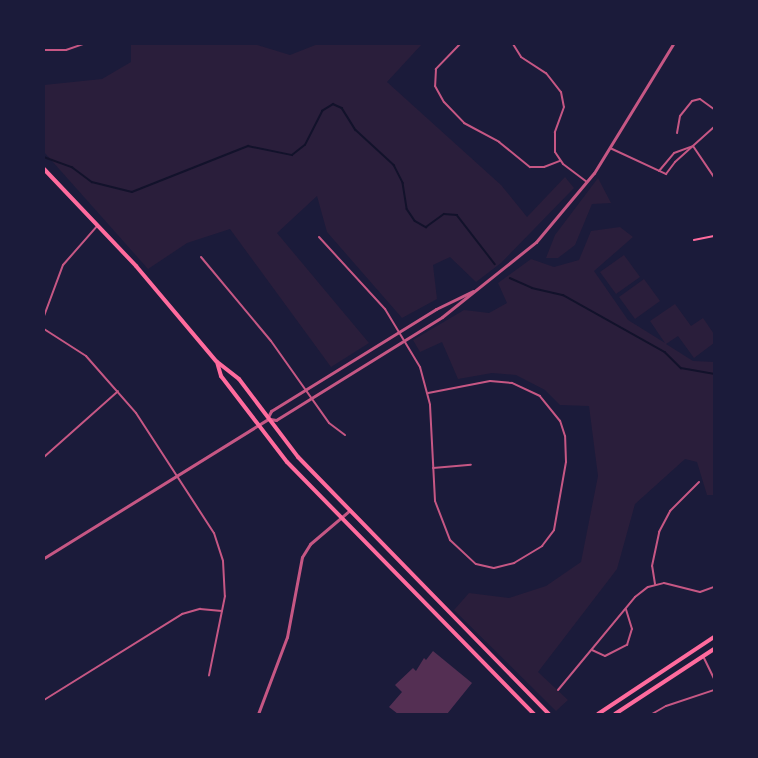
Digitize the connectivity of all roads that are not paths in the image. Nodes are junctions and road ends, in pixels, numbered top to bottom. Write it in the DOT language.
graph roads {
  1 [pos="83,44"];
  2 [pos="460,44"];
  3 [pos="513,44"];
  4 [pos="673,44"];
  5 [pos="44,50"];
  6 [pos="714,109"];
  7 [pos="714,127"];
  8 [pos="676,133"];
  9 [pos="693,146"];
  10 [pos="610,148"];
  11 [pos="560,161"];
  12 [pos="44,169"];
  13 [pos="658,172"];
  14 [pos="714,177"];
  15 [pos="587,182"];
  16 [pos="98,225"];
  17 [pos="319,237"];
  18 [pos="201,257"];
  19 [pos="478,289"];
  20 [pos="44,316"];
  21 [pos="44,329"];
  22 [pos="400,331"];
  23 [pos="405,340"];
  24 [pos="216,361"];
  25 [pos="306,390"];
  26 [pos="118,391"];
  27 [pos="428,393"];
  28 [pos="312,398"];
  29 [pos="268,419"];
  30 [pos="258,425"];
  31 [pos="345,435"];
  32 [pos="44,457"];
  33 [pos="471,465"];
  34 [pos="434,468"];
  35 [pos="179,474"];
  36 [pos="699,482"];
  37 [pos="351,509"];
  38 [pos="342,516"];
  39 [pos="44,558"];
  40 [pos="655,584"];
  41 [pos="714,587"];
  42 [pos="626,608"];
  43 [pos="222,611"];
  44 [pos="714,637"];
  45 [pos="714,649"];
  46 [pos="592,650"];
  47 [pos="703,656"];
  48 [pos="208,675"];
  49 [pos="714,679"];
  50 [pos="558,690"];
  51 [pos="714,690"];
  52 [pos="44,700"];
  53 [pos="258,714"];
  54 [pos="534,714"];
  55 [pos="549,714"];
  56 [pos="598,714"];
  57 [pos="615,714"];
  58 [pos="652,714"];
  1 -- 5 [label="street"];
  2 -- 11 [label="street"];
  3 -- 11 [label="street"];
  4 -- 10 [label="street"];
  6 -- 8 [label="street"];
  7 -- 9 [label="street"];
  9 -- 13 [label="street"];
  9 -- 13 [label="street"];
  9 -- 14 [label="street"];
  10 -- 13 [label="street"];
  10 -- 15 [label="street"];
  11 -- 15 [label="street"];
  12 -- 16 [label="main road"];
  15 -- 19 [label="street"];
  16 -- 20 [label="street"];
  16 -- 24 [label="main road"];
  17 -- 22 [label="street"];
  18 -- 25 [label="street"];
  19 -- 22 [label="street"];
  19 -- 23 [label="street"];
  21 -- 26 [label="street"];
  22 -- 23 [label="street"];
  22 -- 25 [label="street"];
  23 -- 27 [label="street"];
  23 -- 28 [label="street"];
  24 -- 29 [label="main road"];
  24 -- 30 [label="main road"];
  25 -- 28 [label="street"];
  25 -- 29 [label="street"];
  26 -- 32 [label="street"];
  26 -- 35 [label="street"];
  27 -- 34 [label="street"];
  27 -- 34 [label="street"];
  28 -- 29 [label="street"];
  28 -- 31 [label="street"];
  29 -- 30 [label="street"];
  29 -- 37 [label="main road"];
  30 -- 35 [label="street"];
  30 -- 38 [label="main road"];
  33 -- 34 [label="street"];
  35 -- 39 [label="street"];
  35 -- 43 [label="street"];
  36 -- 40 [label="street"];
  37 -- 38 [label="street"];
  37 -- 55 [label="main road"];
  38 -- 53 [label="street"];
  38 -- 54 [label="main road"];
  40 -- 41 [label="street"];
  40 -- 42 [label="street"];
  42 -- 46 [label="street"];
  42 -- 46 [label="street"];
  43 -- 48 [label="street"];
  43 -- 52 [label="street"];
  44 -- 56 [label="main road"];
  45 -- 47 [label="main road"];
  46 -- 50 [label="street"];
  47 -- 49 [label="street"];
  47 -- 57 [label="main road"];
  51 -- 58 [label="street"];
}
